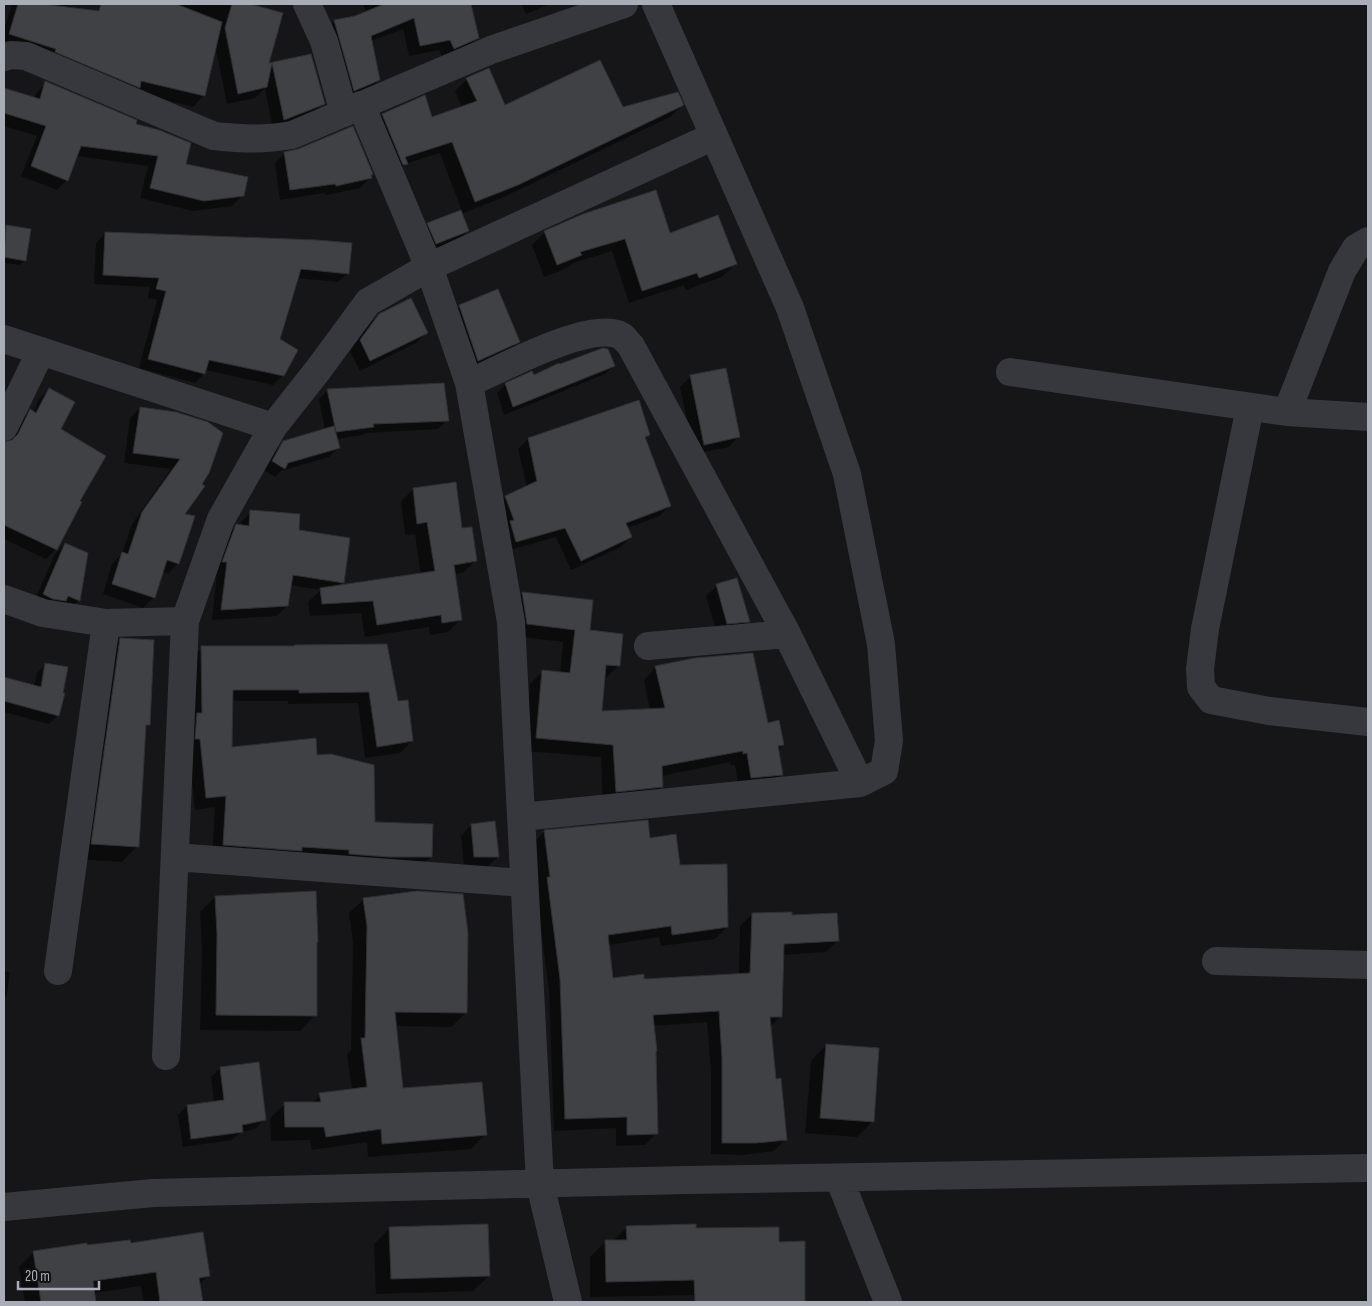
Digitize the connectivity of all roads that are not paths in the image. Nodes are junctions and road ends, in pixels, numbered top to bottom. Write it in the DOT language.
graph roads {
  1 [pos="307,4"];
  2 [pos="624,4"];
  3 [pos="656,4"];
  4 [pos="4,57"];
  5 [pos="353,109"];
  6 [pos="714,136"];
  7 [pos="1368,241"];
  8 [pos="428,267"];
  9 [pos="4,339"];
  10 [pos="41,352"];
  11 [pos="1010,372"];
  12 [pos="469,383"];
  13 [pos="1250,407"];
  14 [pos="1287,412"];
  15 [pos="1368,417"];
  16 [pos="4,427"];
  17 [pos="272,427"];
  18 [pos="4,599"];
  19 [pos="185,621"];
  20 [pos="106,623"];
  21 [pos="788,634"];
  22 [pos="648,646"];
  23 [pos="1368,722"];
  24 [pos="860,783"];
  25 [pos="521,817"];
  26 [pos="175,857"];
  27 [pos="524,883"];
  28 [pos="1216,961"];
  29 [pos="1368,965"];
  30 [pos="58,971"];
  31 [pos="166,1056"];
  32 [pos="1368,1168"];
  33 [pos="839,1178"];
  34 [pos="540,1184"];
  35 [pos="4,1206"];
  36 [pos="568,1302"];
  37 [pos="888,1302"];
  1 -- 5 [label="street"];
  2 -- 5 [label="street"];
  3 -- 6 [label="street"];
  4 -- 5 [label="street"];
  5 -- 8 [label="street"];
  6 -- 8 [label="street"];
  6 -- 24 [label="street"];
  7 -- 14 [label="street"];
  8 -- 12 [label="street"];
  8 -- 17 [label="street"];
  9 -- 10 [label="street"];
  10 -- 16 [label="street"];
  10 -- 17 [label="street"];
  11 -- 13 [label="street"];
  12 -- 21 [label="street"];
  12 -- 25 [label="street"];
  13 -- 14 [label="street"];
  13 -- 23 [label="street"];
  14 -- 15 [label="street"];
  17 -- 19 [label="street"];
  18 -- 20 [label="street"];
  19 -- 20 [label="street"];
  19 -- 26 [label="street"];
  20 -- 30 [label="street"];
  21 -- 22 [label="street"];
  21 -- 24 [label="street"];
  24 -- 25 [label="street"];
  25 -- 27 [label="street"];
  26 -- 27 [label="street"];
  26 -- 31 [label="street"];
  27 -- 34 [label="street"];
  28 -- 29 [label="street"];
  32 -- 33 [label="street"];
  33 -- 34 [label="street"];
  33 -- 37 [label="street"];
  34 -- 35 [label="street"];
  34 -- 36 [label="street"];
}
